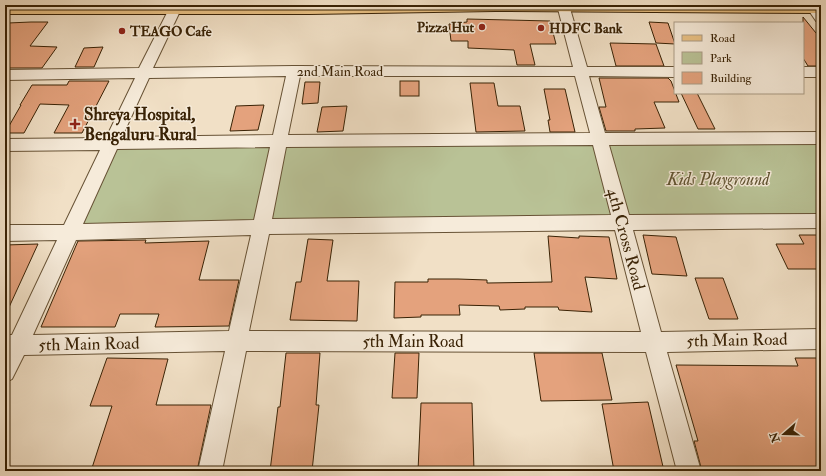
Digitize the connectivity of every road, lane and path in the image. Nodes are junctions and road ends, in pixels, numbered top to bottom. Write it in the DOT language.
graph roads {
  1 [pos="495,5"];
  2 [pos="380,6"];
  3 [pos="428,6"];
  4 [pos="101,7"];
  5 [pos="244,7"];
  6 [pos="310,7"];
  7 [pos="5,9"];
  8 [pos="176,9"];
  9 [pos="564,9"];
  10 [pos="818,12"];
  11 [pos="5,16"];
  12 [pos="294,71"];
  13 [pos="580,72"];
  14 [pos="674,72"];
  15 [pos="804,72"];
  16 [pos="821,72"];
  17 [pos="144,73"];
  18 [pos="5,75"];
  19 [pos="821,138"];
  20 [pos="599,140"];
  21 [pos="279,141"];
  22 [pos="111,144"];
  23 [pos="5,145"];
  24 [pos="821,221"];
  25 [pos="621,222"];
  26 [pos="261,227"];
  27 [pos="5,233"];
  28 [pos="70,233"];
  29 [pos="821,340"];
  30 [pos="237,341"];
  31 [pos="654,342"];
  32 [pos="11,345"];
  33 [pos="5,372"];
  34 [pos="210,471"];
  35 [pos="690,471"];
  1 -- 3 [label="main road"];
  1 -- 9 [label="main road"];
  2 -- 3 [label="main road"];
  2 -- 6 [label="main road"];
  4 -- 7 [label="main road"];
  4 -- 8 [label="main road"];
  5 -- 6 [label="main road"];
  5 -- 8 [label="main road"];
  8 -- 9 [label="main road"];
  8 -- 11 [label="main road"];
  8 -- 17 [label="street"];
  9 -- 10 [label="main road"];
  9 -- 13 [label="street, 4th Cross Road"];
  12 -- 13 [label="street, 2nd Main Road"];
  12 -- 17 [label="street, 2nd Main Road"];
  12 -- 21 [label="street"];
  13 -- 14 [label="street, 2nd Main Road"];
  13 -- 20 [label="street, 4th Cross Road"];
  15 -- 16 [label="street"];
  17 -- 18 [label="street, 2nd Main Road"];
  17 -- 22 [label="street"];
  19 -- 20 [label="street"];
  20 -- 21 [label="street"];
  20 -- 25 [label="street, 4th Cross Road"];
  21 -- 22 [label="street"];
  21 -- 26 [label="street"];
  22 -- 23 [label="street"];
  22 -- 28 [label="street"];
  24 -- 25 [label="street"];
  25 -- 26 [label="street"];
  25 -- 31 [label="street, 4th Cross Road"];
  26 -- 28 [label="street"];
  26 -- 30 [label="street"];
  27 -- 28 [label="street"];
  28 -- 32 [label="street"];
  29 -- 31 [label="street, 5th Main Road"];
  30 -- 31 [label="street, 5th Main Road"];
  30 -- 32 [label="street, 5th Main Road"];
  30 -- 34 [label="street"];
  31 -- 35 [label="street, 4th Cross Road"];
  32 -- 33 [label="street"];
}
